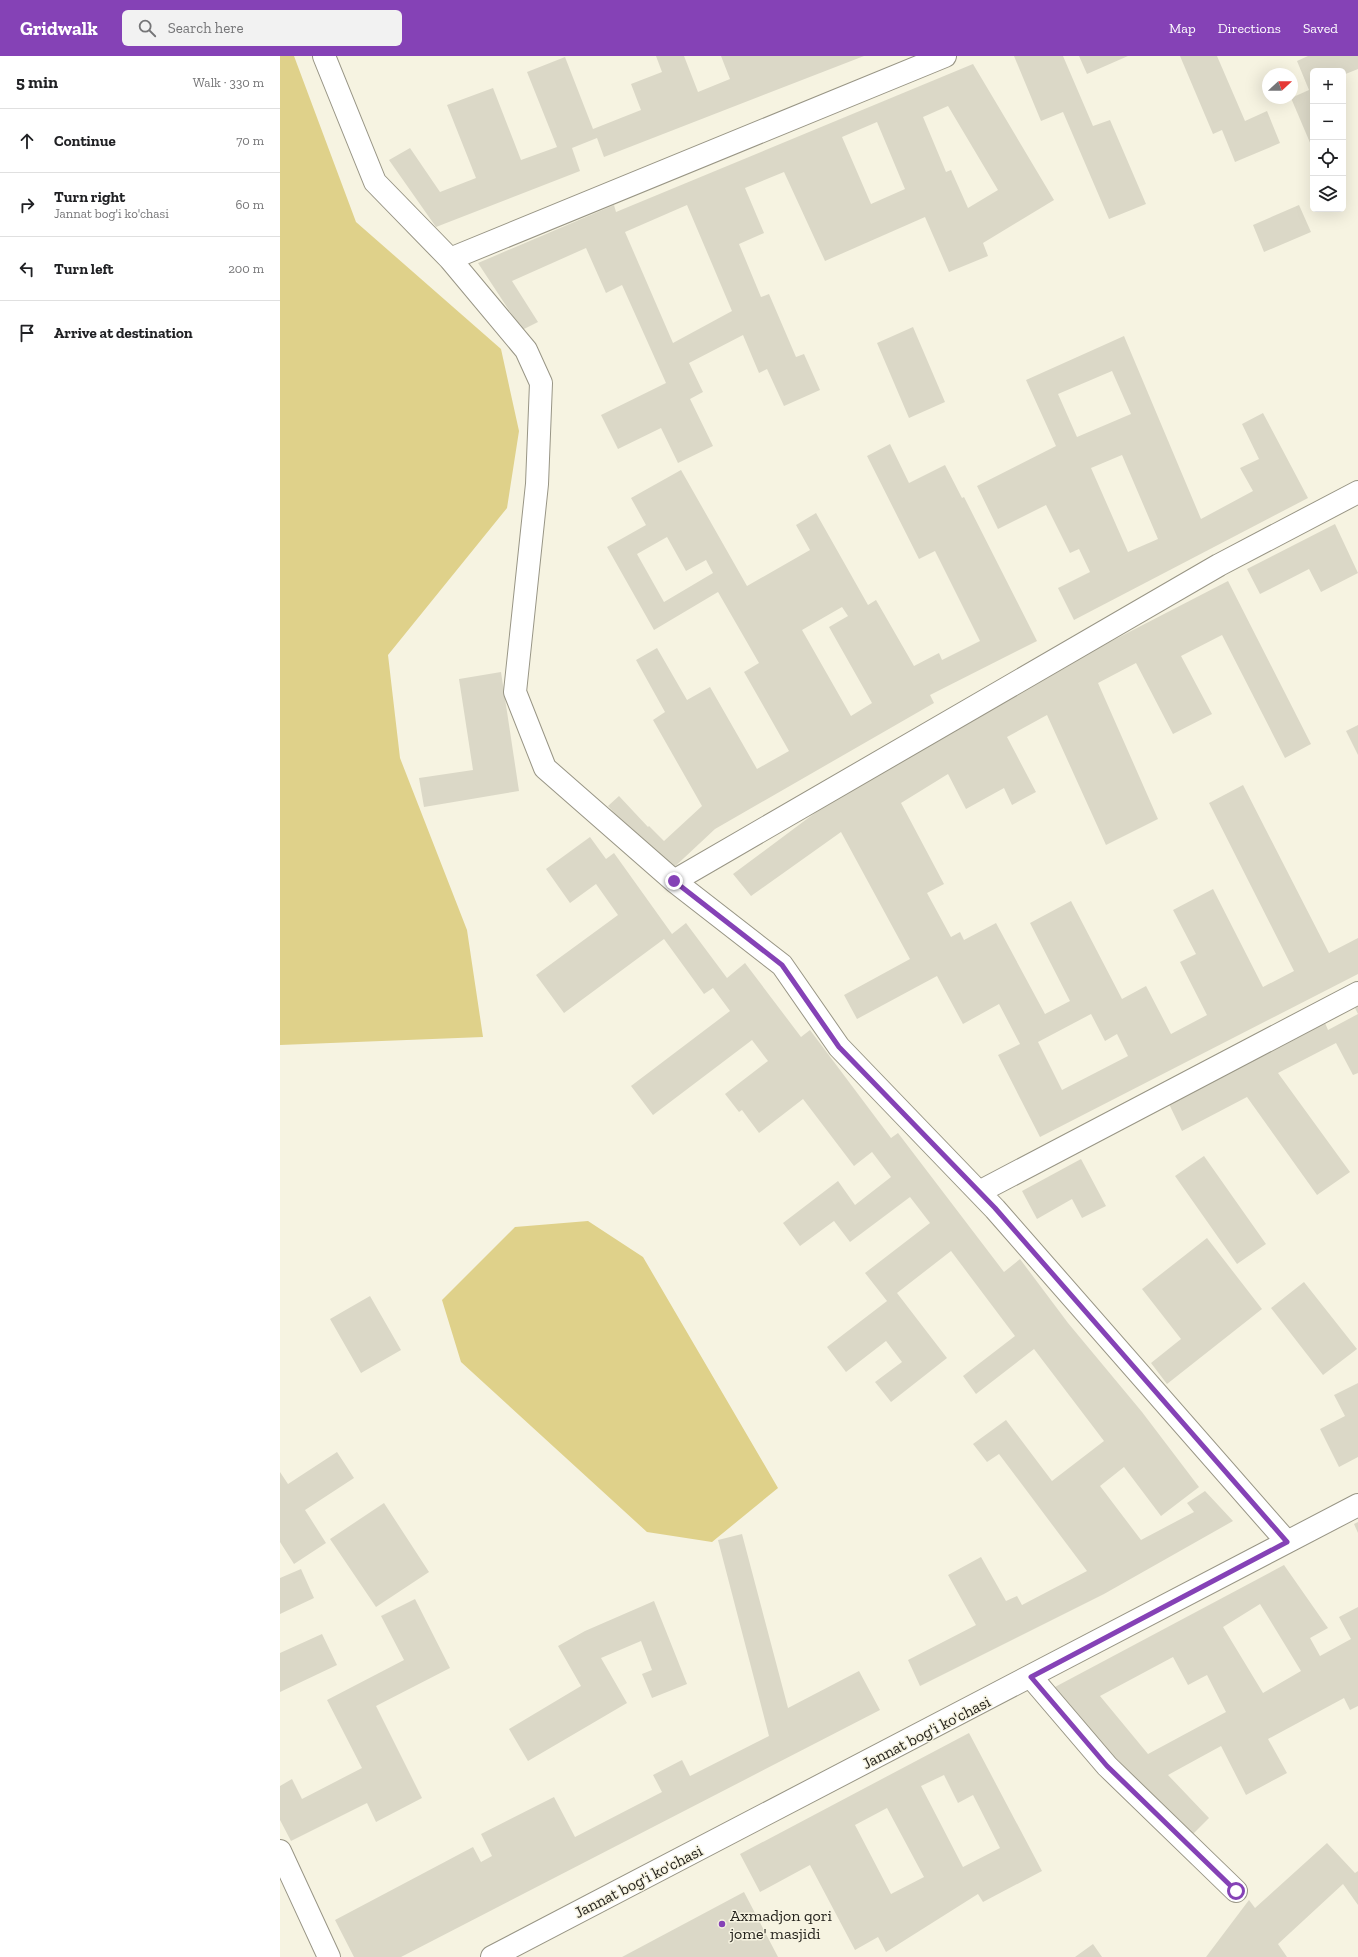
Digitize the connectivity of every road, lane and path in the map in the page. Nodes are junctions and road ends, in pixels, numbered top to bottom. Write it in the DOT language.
graph roads {
  1 [pos="324,56"];
  2 [pos="945,56"];
  3 [pos="450,259"];
  4 [pos="1358,492"];
  5 [pos="674,881"];
  6 [pos="1358,993"];
  7 [pos="979,1192"];
  8 [pos="1358,1505"];
  9 [pos="1287,1542"];
  10 [pos="1031,1677"];
  11 [pos="280,1851"];
  12 [pos="1236,1891"];
  13 [pos="329,1957"];
  14 [pos="492,1957"];
  1 -- 3 [label="street"];
  2 -- 3 [label="street"];
  3 -- 5 [label="street"];
  4 -- 5 [label="street"];
  5 -- 7 [label="street"];
  6 -- 7 [label="street"];
  7 -- 9 [label="street"];
  8 -- 9 [label="street, Jannat bog'i ko'chasi"];
  9 -- 10 [label="street, Jannat bog'i ko'chasi"];
  10 -- 12 [label="street"];
  10 -- 14 [label="street, Jannat bog'i ko'chasi"];
  11 -- 13 [label="street"];
}
